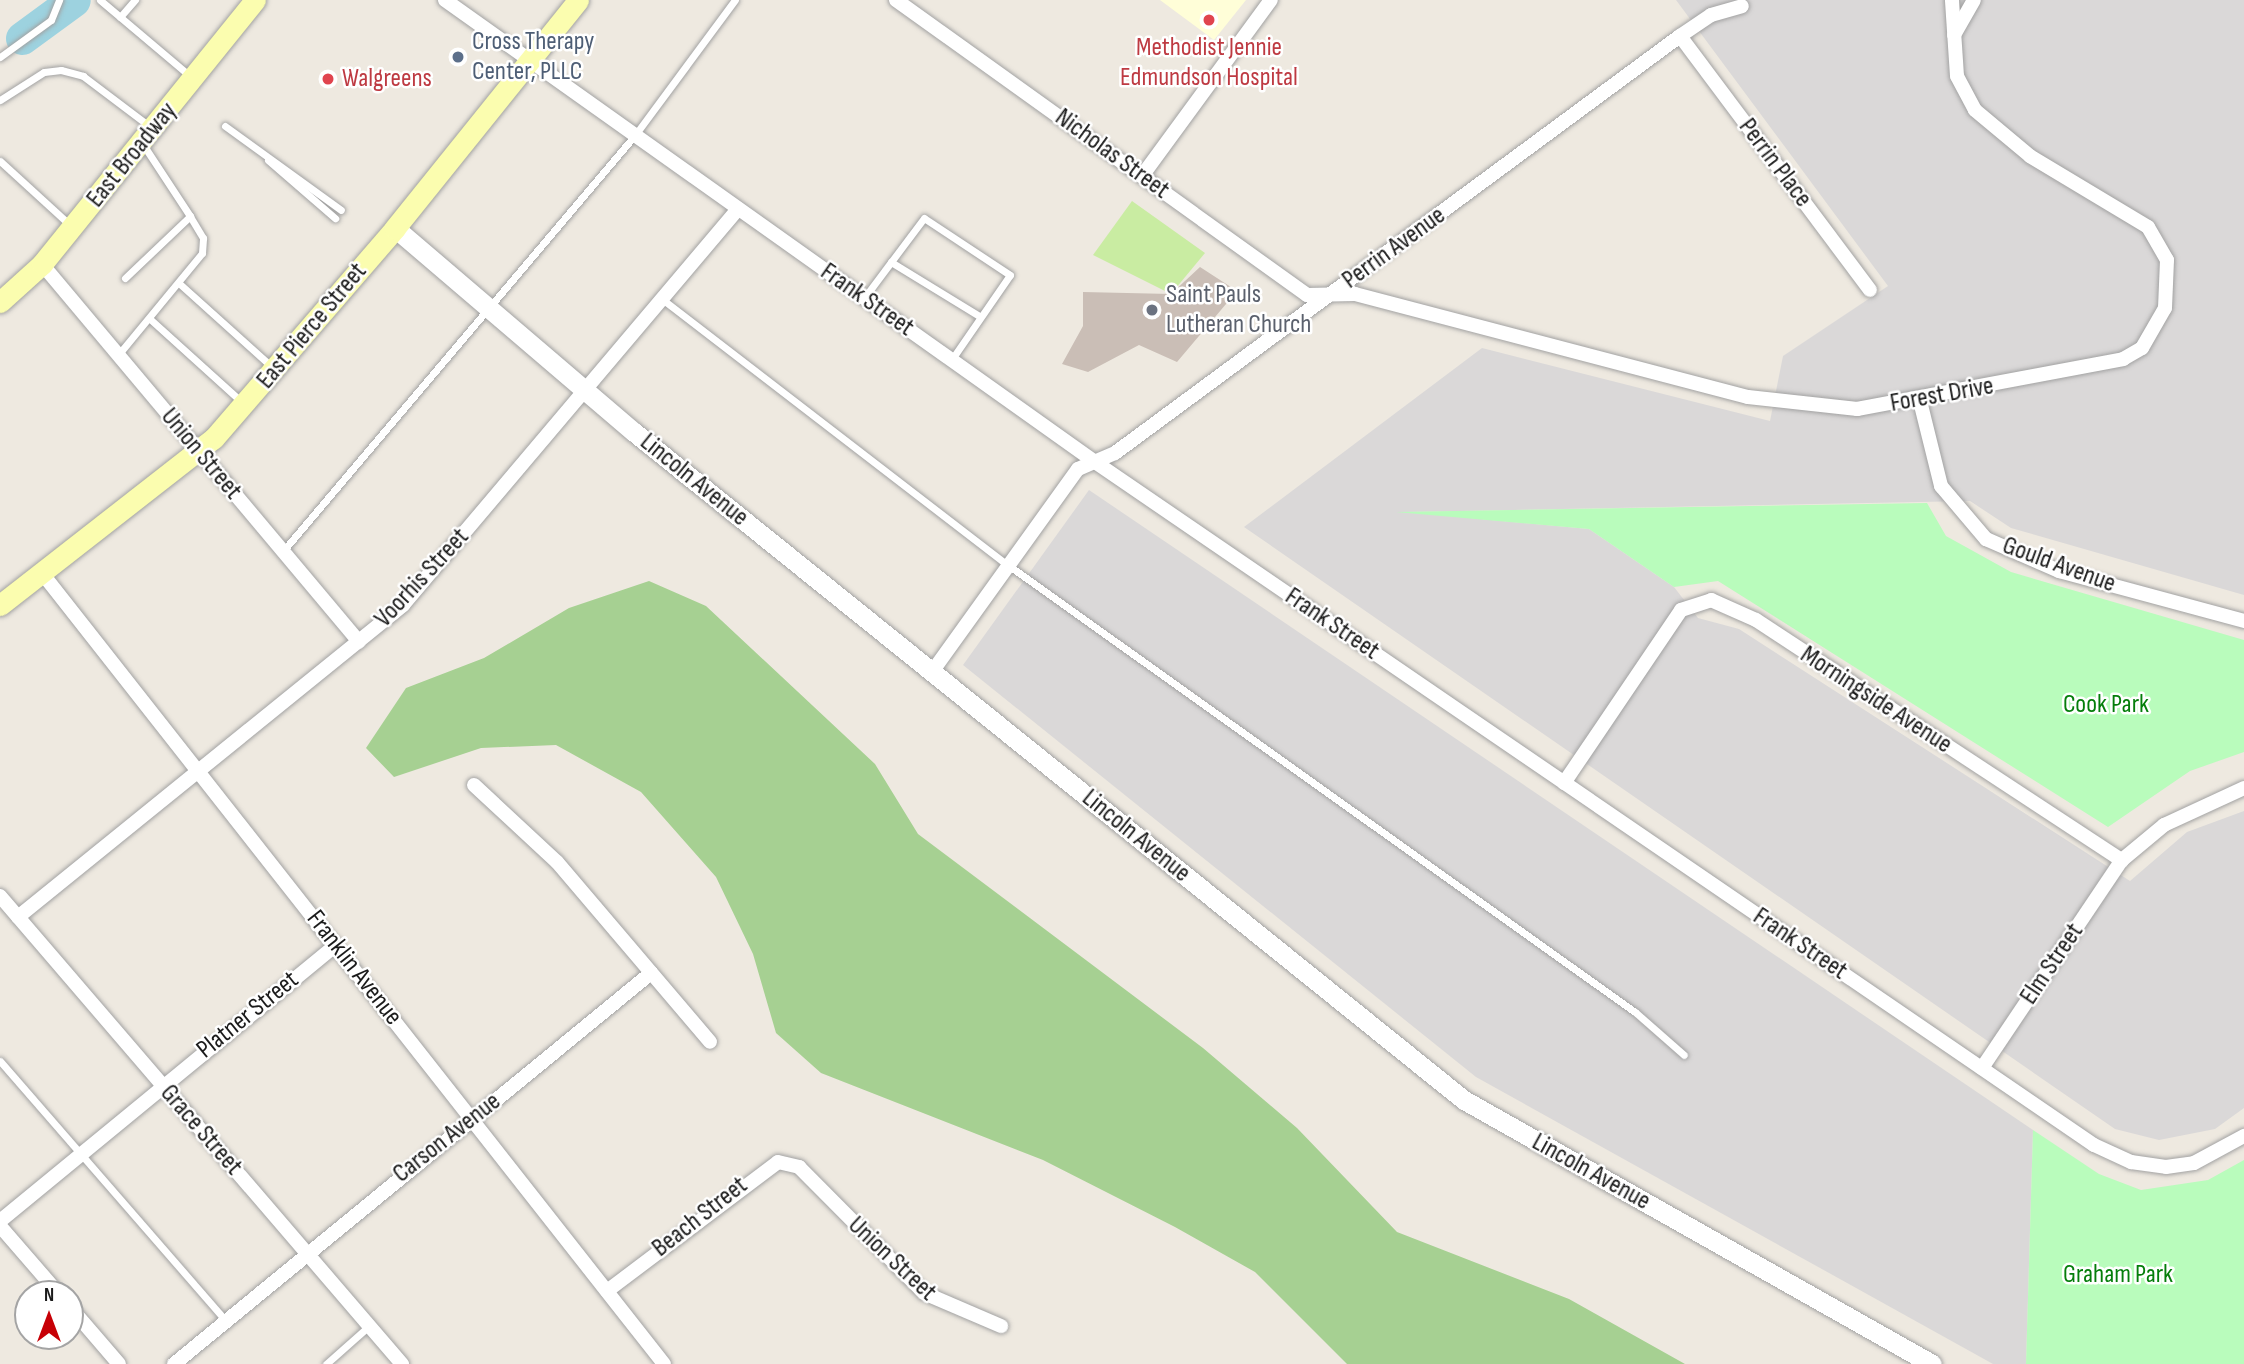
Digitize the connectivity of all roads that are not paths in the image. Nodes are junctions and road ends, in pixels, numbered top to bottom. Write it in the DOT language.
graph roads {
  1 [pos="59,0"];
  2 [pos="100,0"];
  3 [pos="135,0"];
  4 [pos="255,0"];
  5 [pos="445,0"];
  6 [pos="578,0"];
  7 [pos="735,0"];
  8 [pos="896,0"];
  9 [pos="1271,0"];
  10 [pos="1952,0"];
  11 [pos="1973,0"];
  12 [pos="1742,6"];
  13 [pos="120,17"];
  14 [pos="1680,36"];
  15 [pos="1952,39"];
  16 [pos="0,57"];
  17 [pos="532,62"];
  18 [pos="193,79"];
  19 [pos="0,100"];
  20 [pos="225,126"];
  21 [pos="635,135"];
  22 [pos="147,136"];
  23 [pos="266,157"];
  24 [pos="0,161"];
  25 [pos="1142,176"];
  26 [pos="738,209"];
  27 [pos="341,210"];
  28 [pos="190,216"];
  29 [pos="335,218"];
  30 [pos="73,227"];
  31 [pos="395,228"];
  32 [pos="891,262"];
  33 [pos="42,264"];
  34 [pos="124,278"];
  35 [pos="181,285"];
  36 [pos="1870,290"];
  37 [pos="1331,295"];
  38 [pos="864,298"];
  39 [pos="662,299"];
  40 [pos="0,302"];
  41 [pos="489,307"];
  42 [pos="979,316"];
  43 [pos="150,319"];
  44 [pos="118,355"];
  45 [pos="951,360"];
  46 [pos="275,370"];
  47 [pos="585,390"];
  48 [pos="1920,401"];
  49 [pos="245,404"];
  50 [pos="198,451"];
  51 [pos="1095,462"];
  52 [pos="283,551"];
  53 [pos="1008,565"];
  54 [pos="42,573"];
  55 [pos="0,605"];
  56 [pos="2244,621"];
  57 [pos="359,642"];
  58 [pos="932,672"];
  59 [pos="200,772"];
  60 [pos="1564,783"];
  61 [pos="474,785"];
  62 [pos="2244,788"];
  63 [pos="2122,860"];
  64 [pos="0,896"];
  65 [pos="18,917"];
  66 [pos="336,945"];
  67 [pos="651,973"];
  68 [pos="710,1042"];
  69 [pos="1685,1055"];
  70 [pos="0,1061"];
  71 [pos="1982,1068"];
  72 [pos="162,1085"];
  73 [pos="472,1119"];
  74 [pos="2244,1136"];
  75 [pos="80,1153"];
  76 [pos="799,1167"];
  77 [pos="0,1224"];
  78 [pos="306,1251"];
  79 [pos="47,1280"];
  80 [pos="607,1291"];
  81 [pos="226,1321"];
  82 [pos="84,1323"];
  83 [pos="1001,1325"];
  84 [pos="370,1326"];
  85 [pos="119,1364"];
  86 [pos="174,1364"];
  87 [pos="326,1364"];
  88 [pos="402,1364"];
  89 [pos="664,1364"];
  90 [pos="1932,1364"];
  1 -- 16 [label="lane"];
  2 -- 13 [label="lane"];
  3 -- 13 [label="lane"];
  4 -- 18 [label="main road, East Broadway"];
  5 -- 17 [label="street, Frank Street"];
  6 -- 17 [label="main road, East Pierce Street"];
  7 -- 21 [label="lane"];
  8 -- 25 [label="street, Nicholas Street"];
  9 -- 25 [label="street"];
  10 -- 15 [label="street, Forest Drive"];
  11 -- 15 [label="street"];
  12 -- 14 [label="street, Perrin Avenue"];
  13 -- 18 [label="lane"];
  14 -- 36 [label="street, Perrin Place"];
  14 -- 37 [label="street, Perrin Avenue"];
  15 -- 48 [label="street, Forest Drive"];
  17 -- 21 [label="street, Frank Street"];
  17 -- 31 [label="main road, East Pierce Street"];
  18 -- 22 [label="main road, East Broadway"];
  19 -- 22 [label="lane"];
  20 -- 23 [label="lane"];
  21 -- 26 [label="street, Frank Street"];
  21 -- 41 [label="lane"];
  22 -- 28 [label="lane"];
  22 -- 30 [label="main road, East Broadway"];
  23 -- 27 [label="lane"];
  23 -- 29 [label="lane"];
  24 -- 30 [label="lane"];
  25 -- 37 [label="street, Nicholas Street"];
  26 -- 38 [label="street, Frank Street"];
  26 -- 39 [label="street, Voorhis Street"];
  28 -- 34 [label="lane"];
  28 -- 35 [label="lane"];
  30 -- 33 [label="main road, East Broadway"];
  31 -- 41 [label="street, Lincoln Avenue"];
  31 -- 46 [label="main road, East Pierce Street"];
  32 -- 38 [label="lane"];
  32 -- 42 [label="lane"];
  32 -- 42 [label="lane"];
  33 -- 40 [label="main road, East Broadway"];
  33 -- 44 [label="street, Union Street"];
  35 -- 43 [label="lane"];
  35 -- 46 [label="lane"];
  37 -- 48 [label="street, Forest Drive"];
  37 -- 51 [label="street, Perrin Avenue"];
  38 -- 45 [label="street, Frank Street"];
  39 -- 47 [label="street, Voorhis Street"];
  39 -- 53 [label="lane"];
  41 -- 47 [label="street, Lincoln Avenue"];
  41 -- 52 [label="lane"];
  42 -- 45 [label="lane"];
  43 -- 44 [label="lane"];
  43 -- 49 [label="lane"];
  44 -- 50 [label="street, Union Street"];
  45 -- 51 [label="street, Frank Street"];
  46 -- 49 [label="main road, East Pierce Street"];
  47 -- 57 [label="street, Voorhis Street"];
  47 -- 58 [label="street, Lincoln Avenue"];
  48 -- 56 [label="street, Gould Avenue"];
  49 -- 50 [label="main road, East Pierce Street"];
  50 -- 52 [label="street, Union Street"];
  50 -- 54 [label="main road, East Pierce Street"];
  51 -- 53 [label="street, Perrin Avenue"];
  51 -- 60 [label="street, Frank Street"];
  52 -- 57 [label="street, Union Street"];
  53 -- 58 [label="street, Perrin Avenue"];
  53 -- 69 [label="lane"];
  54 -- 55 [label="main road, East Pierce Street"];
  54 -- 59 [label="street, Franklin Avenue"];
  57 -- 59 [label="street, Voorhis Street"];
  58 -- 90 [label="street, Lincoln Avenue"];
  59 -- 65 [label="street, Voorhis Street"];
  59 -- 66 [label="street, Franklin Avenue"];
  60 -- 63 [label="street, Morningside Avenue"];
  60 -- 71 [label="street, Frank Street"];
  61 -- 67 [label="street"];
  62 -- 63 [label="street"];
  63 -- 71 [label="street, Elm Street"];
  64 -- 65 [label="street, Grace Street"];
  65 -- 72 [label="street, Grace Street"];
  66 -- 72 [label="street, Platner Street"];
  66 -- 73 [label="street, Franklin Avenue"];
  67 -- 68 [label="street"];
  67 -- 73 [label="street, Carson Avenue"];
  70 -- 75 [label="lane"];
  71 -- 74 [label="street, Frank Street"];
  72 -- 75 [label="street, Platner Street"];
  72 -- 78 [label="street, Grace Street"];
  73 -- 78 [label="street, Carson Avenue"];
  73 -- 80 [label="street, Franklin Avenue"];
  75 -- 77 [label="street, Platner Street"];
  75 -- 81 [label="lane"];
  76 -- 80 [label="street, Beach Street"];
  76 -- 83 [label="street, Union Street"];
  77 -- 79 [label="street"];
  78 -- 81 [label="street, Carson Avenue"];
  78 -- 84 [label="street, Grace Street"];
  80 -- 89 [label="street, Franklin Avenue"];
  81 -- 86 [label="street, Carson Avenue"];
  82 -- 85 [label="street"];
  84 -- 87 [label="lane"];
  84 -- 88 [label="street, Grace Street"];
}
